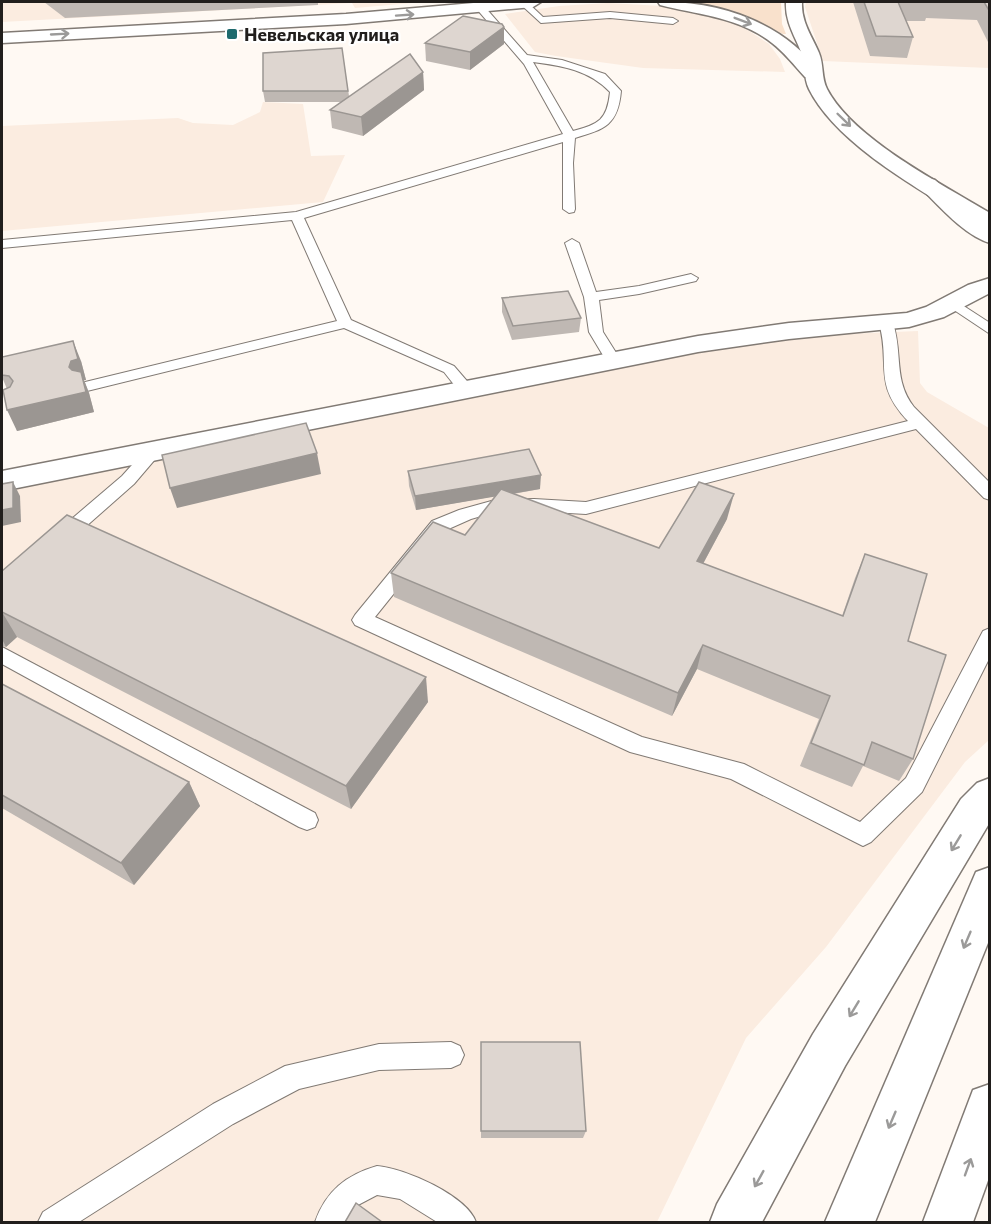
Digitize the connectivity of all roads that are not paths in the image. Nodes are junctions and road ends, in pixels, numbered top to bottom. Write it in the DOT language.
graph roads {
  1 [pos="523,2"];
  2 [pos="533,2"];
  3 [pos="666,2"];
  4 [pos="794,2"];
  5 [pos="480,7"];
  6 [pos="673,21"];
  7 [pos="2,38"];
  8 [pos="524,57"];
  9 [pos="812,73"];
  10 [pos="569,135"];
  11 [pos="928,184"];
  12 [pos="569,209"];
  13 [pos="297,216"];
  14 [pos="990,223"];
  15 [pos="990,236"];
  16 [pos="572,243"];
  17 [pos="2,244"];
  18 [pos="691,278"];
  19 [pos="985,283"];
  20 [pos="591,297"];
  21 [pos="952,303"];
  22 [pos="345,323"];
  23 [pos="886,323"];
  24 [pos="990,330"];
  25 [pos="612,359"];
  26 [pos="87,386"];
  27 [pos="465,388"];
  28 [pos="920,423"];
  29 [pos="155,450"];
  30 [pos="2,481"];
  31 [pos="990,494"];
  32 [pos="47,550"];
  33 [pos="990,636"];
  34 [pos="2,655"];
  35 [pos="990,795"];
  36 [pos="307,820"];
  37 [pos="990,886"];
  38 [pos="450,1055"];
  39 [pos="990,1107"];
  40 [pos="53,1222"];
  41 [pos="330,1222"];
  42 [pos="460,1222"];
  43 [pos="735,1222"];
  44 [pos="850,1222"];
  45 [pos="948,1222"];
  1 -- 2 [label="street"];
  1 -- 5 [label="street"];
  1 -- 6 [label="lane"];
  3 -- 9 [label="street, one-way"];
  4 -- 9 [label="street"];
  7 -- 5 [label="street, one-way"];
  5 -- 8 [label="lane"];
  8 -- 10 [label="lane"];
  8 -- 10 [label="lane"];
  9 -- 11 [label="street, one-way"];
  10 -- 12 [label="lane"];
  10 -- 13 [label="lane"];
  11 -- 14 [label="street"];
  11 -- 15 [label="street"];
  13 -- 17 [label="lane"];
  13 -- 22 [label="lane"];
  16 -- 20 [label="lane"];
  18 -- 20 [label="lane"];
  19 -- 21 [label="street"];
  20 -- 25 [label="lane"];
  21 -- 23 [label="street"];
  21 -- 24 [label="lane"];
  22 -- 26 [label="lane"];
  22 -- 27 [label="lane"];
  23 -- 25 [label="street"];
  23 -- 28 [label="lane"];
  25 -- 27 [label="street"];
  27 -- 29 [label="street"];
  28 -- 31 [label="lane"];
  28 -- 33 [label="lane"];
  29 -- 30 [label="street"];
  29 -- 32 [label="lane"];
  34 -- 36 [label="lane"];
  35 -- 43 [label="street, one-way"];
  37 -- 44 [label="street, one-way"];
  38 -- 40 [label="lane"];
  45 -- 39 [label="street, one-way"];
  41 -- 42 [label="lane"];
}
